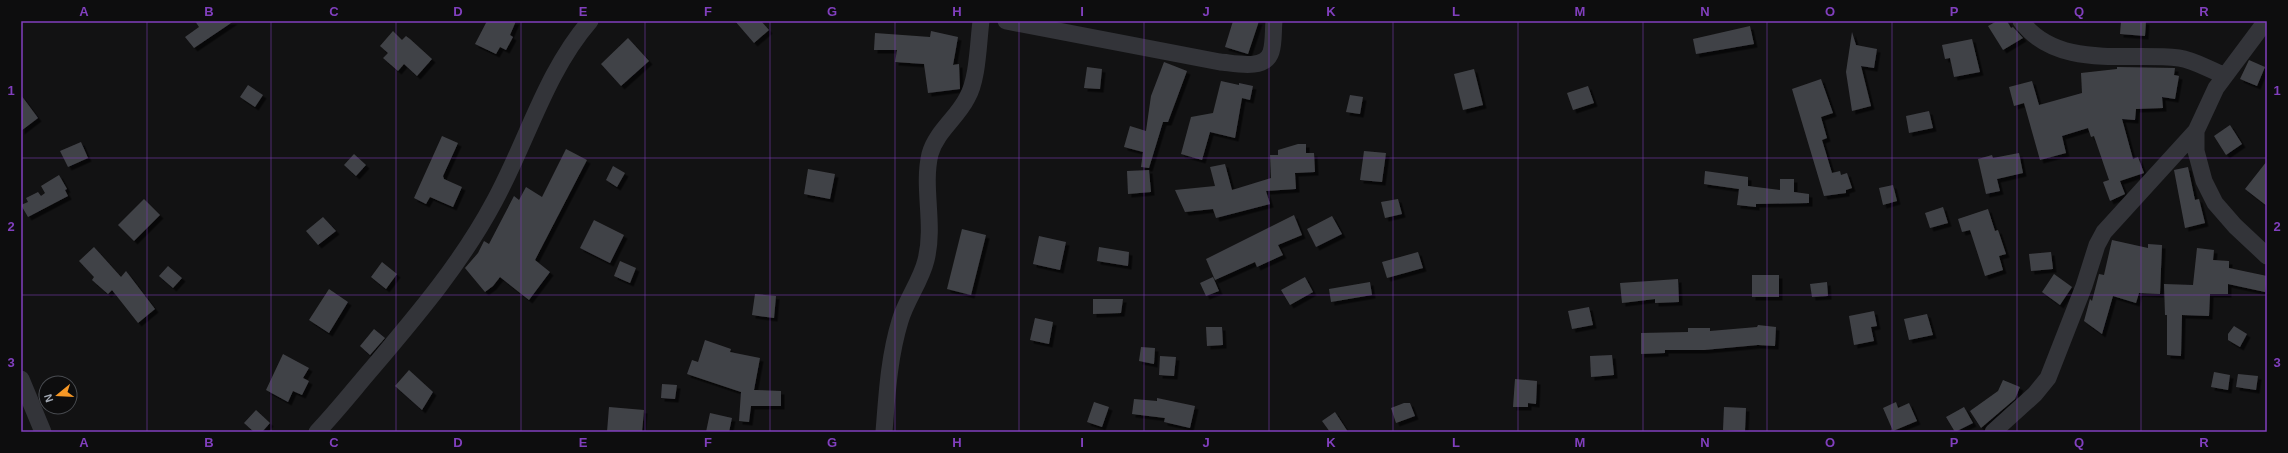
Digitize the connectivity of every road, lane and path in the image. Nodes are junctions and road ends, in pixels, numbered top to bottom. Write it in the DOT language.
graph roads {
  1 [pos="590,21"];
  2 [pos="981,21"];
  3 [pos="1006,21"];
  4 [pos="1274,21"];
  5 [pos="2021,21"];
  6 [pos="2266,21"];
  7 [pos="2224,76"];
  8 [pos="2196,131"];
  9 [pos="2267,256"];
  10 [pos="21,379"];
  11 [pos="43,432"];
  12 [pos="317,432"];
  13 [pos="884,432"];
  14 [pos="1993,432"];
  1 -- 12 [label="street"];
  2 -- 13 [label="street"];
  3 -- 4 [label="street"];
  5 -- 7 [label="street"];
  6 -- 7 [label="street"];
  7 -- 8 [label="street"];
  8 -- 9 [label="street"];
  8 -- 14 [label="street"];
  10 -- 11 [label="street"];
}
